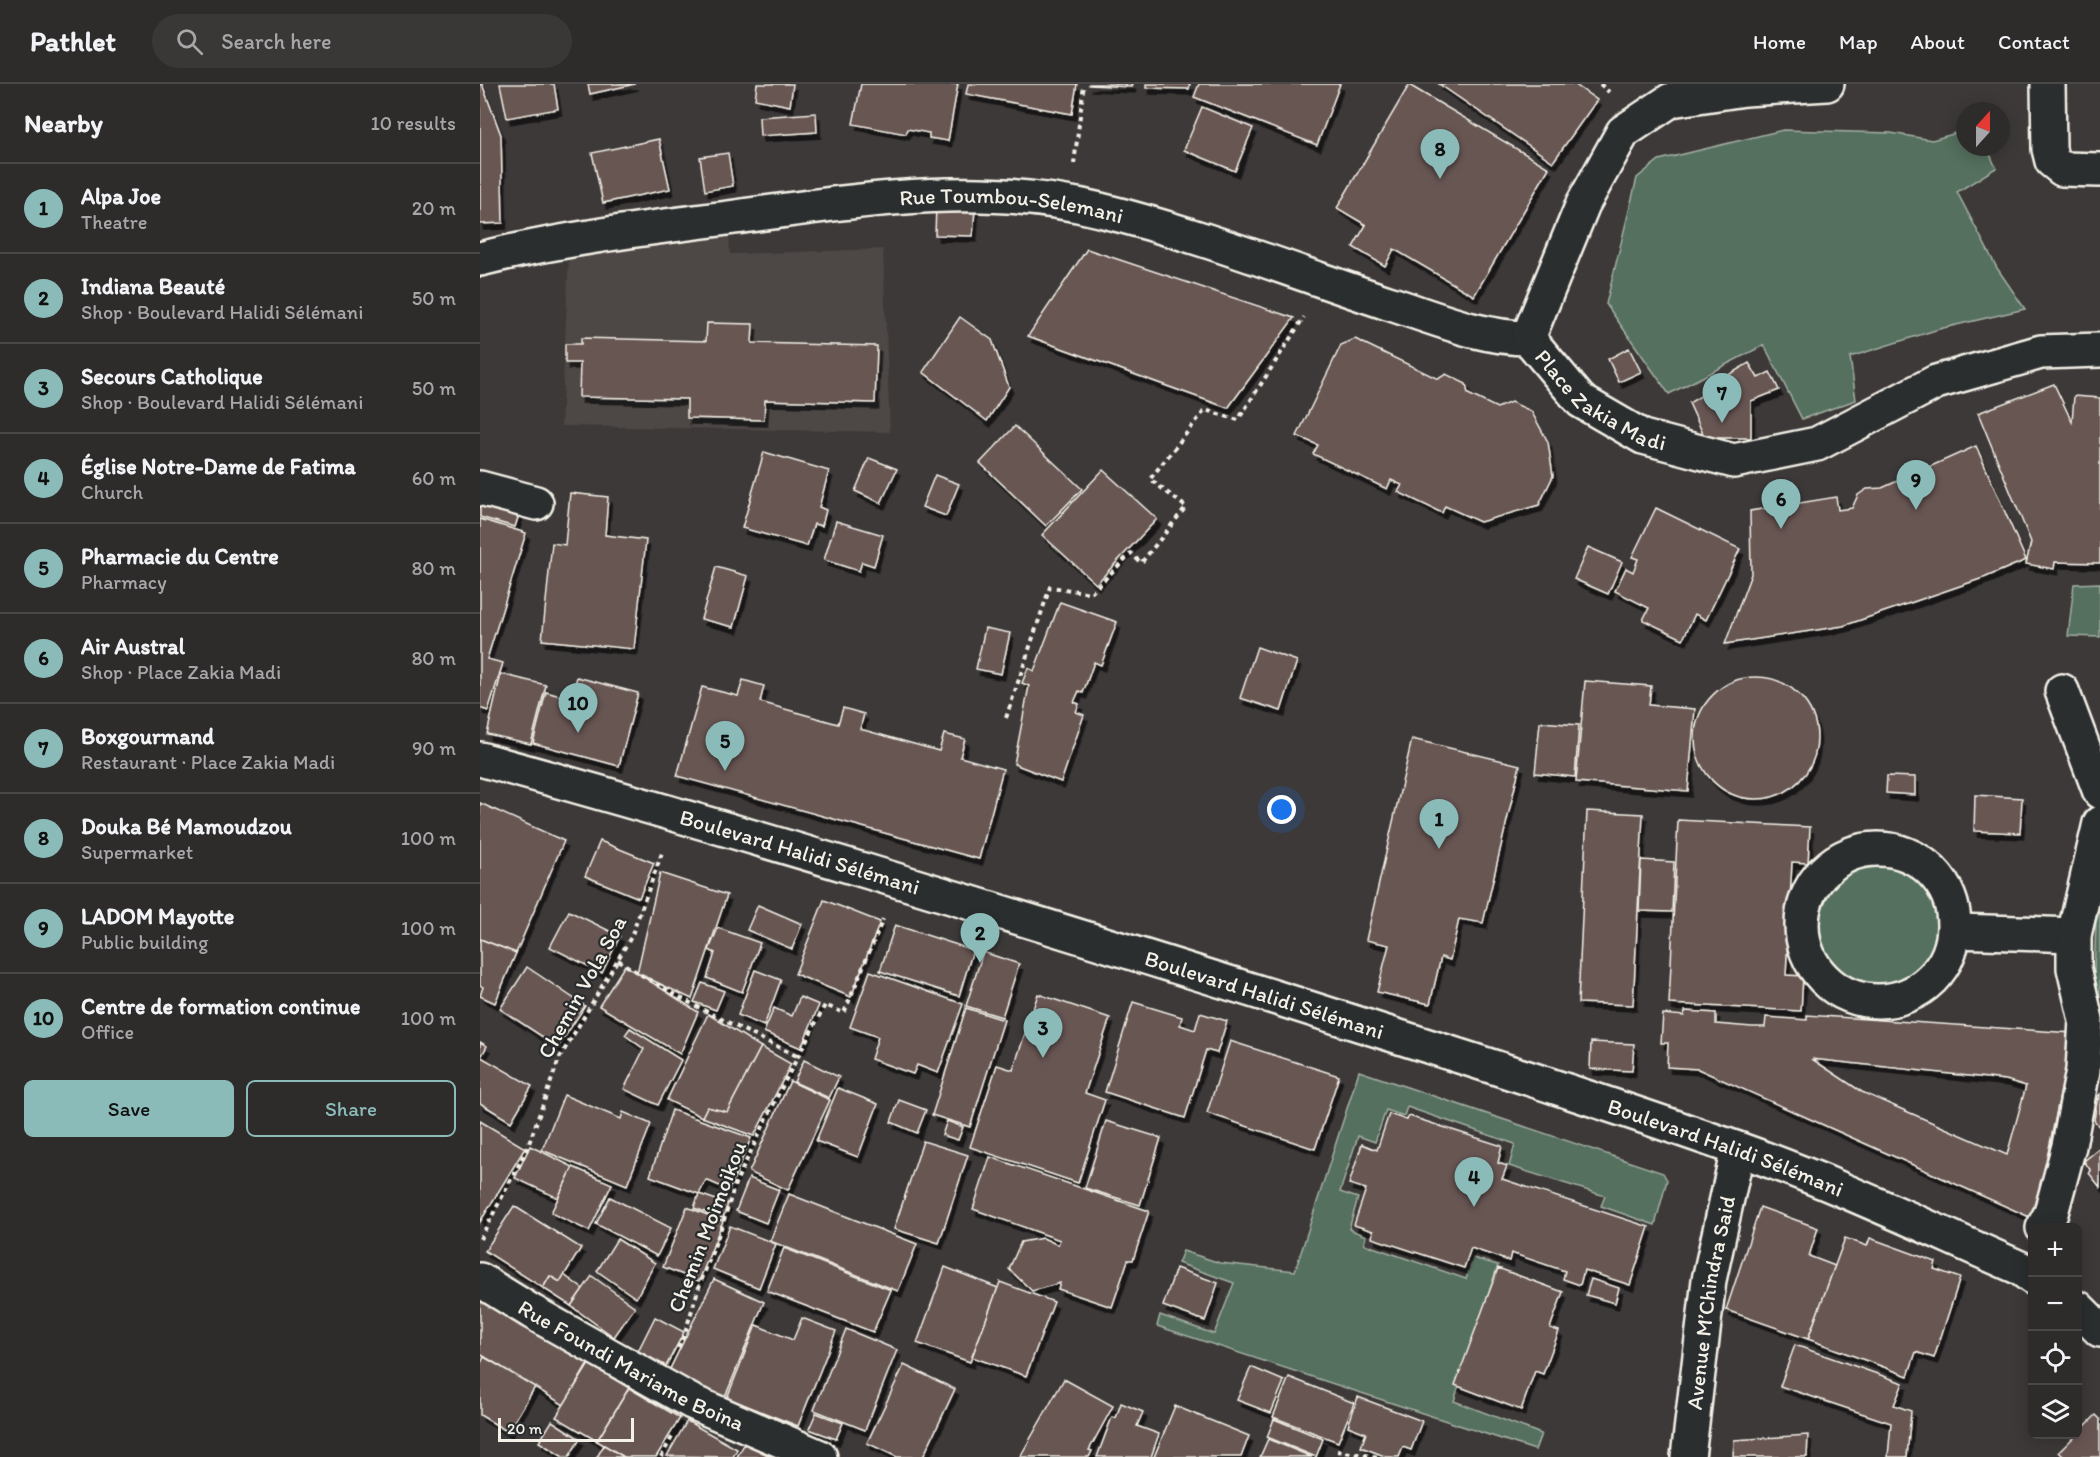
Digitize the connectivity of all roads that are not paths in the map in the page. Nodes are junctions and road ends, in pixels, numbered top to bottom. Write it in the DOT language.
graph roads {
  1 [pos="1827,84"];
  2 [pos="2048,84"];
  3 [pos="2100,170"];
  4 [pos="480,259"];
  5 [pos="1528,338"];
  6 [pos="2100,350"];
  7 [pos="480,488"];
  8 [pos="536,503"];
  9 [pos="2062,691"];
  10 [pos="480,759"];
  11 [pos="2100,792"];
  12 [pos="2100,823"];
  13 [pos="1956,931"];
  14 [pos="2074,935"];
  15 [pos="1738,1149"];
  16 [pos="2045,1223"];
  17 [pos="2028,1264"];
  18 [pos="480,1280"];
  19 [pos="2082,1312"];
  20 [pos="2100,1330"];
  21 [pos="820,1457"];
  22 [pos="1688,1457"];
  1 -- 5 [label="street, Place Zakia Madi"];
  2 -- 3 [label="street"];
  4 -- 5 [label="street, Rue Toumbou-Selemani"];
  5 -- 6 [label="street, Place Zakia Madi"];
  7 -- 8 [label="street"];
  9 -- 11 [label="street"];
  10 -- 15 [label="street, Boulevard Halidi Sélémani"];
  12 -- 14 [label="street"];
  13 -- 13 [label="street"];
  13 -- 14 [label="street"];
  14 -- 16 [label="street"];
  15 -- 17 [label="street, Boulevard Halidi Sélémani"];
  15 -- 22 [label="street, Avenue M’Chindra Said"];
  18 -- 21 [label="street, Rue Foundi Mariame Boina"];
  19 -- 20 [label="street"];
}
